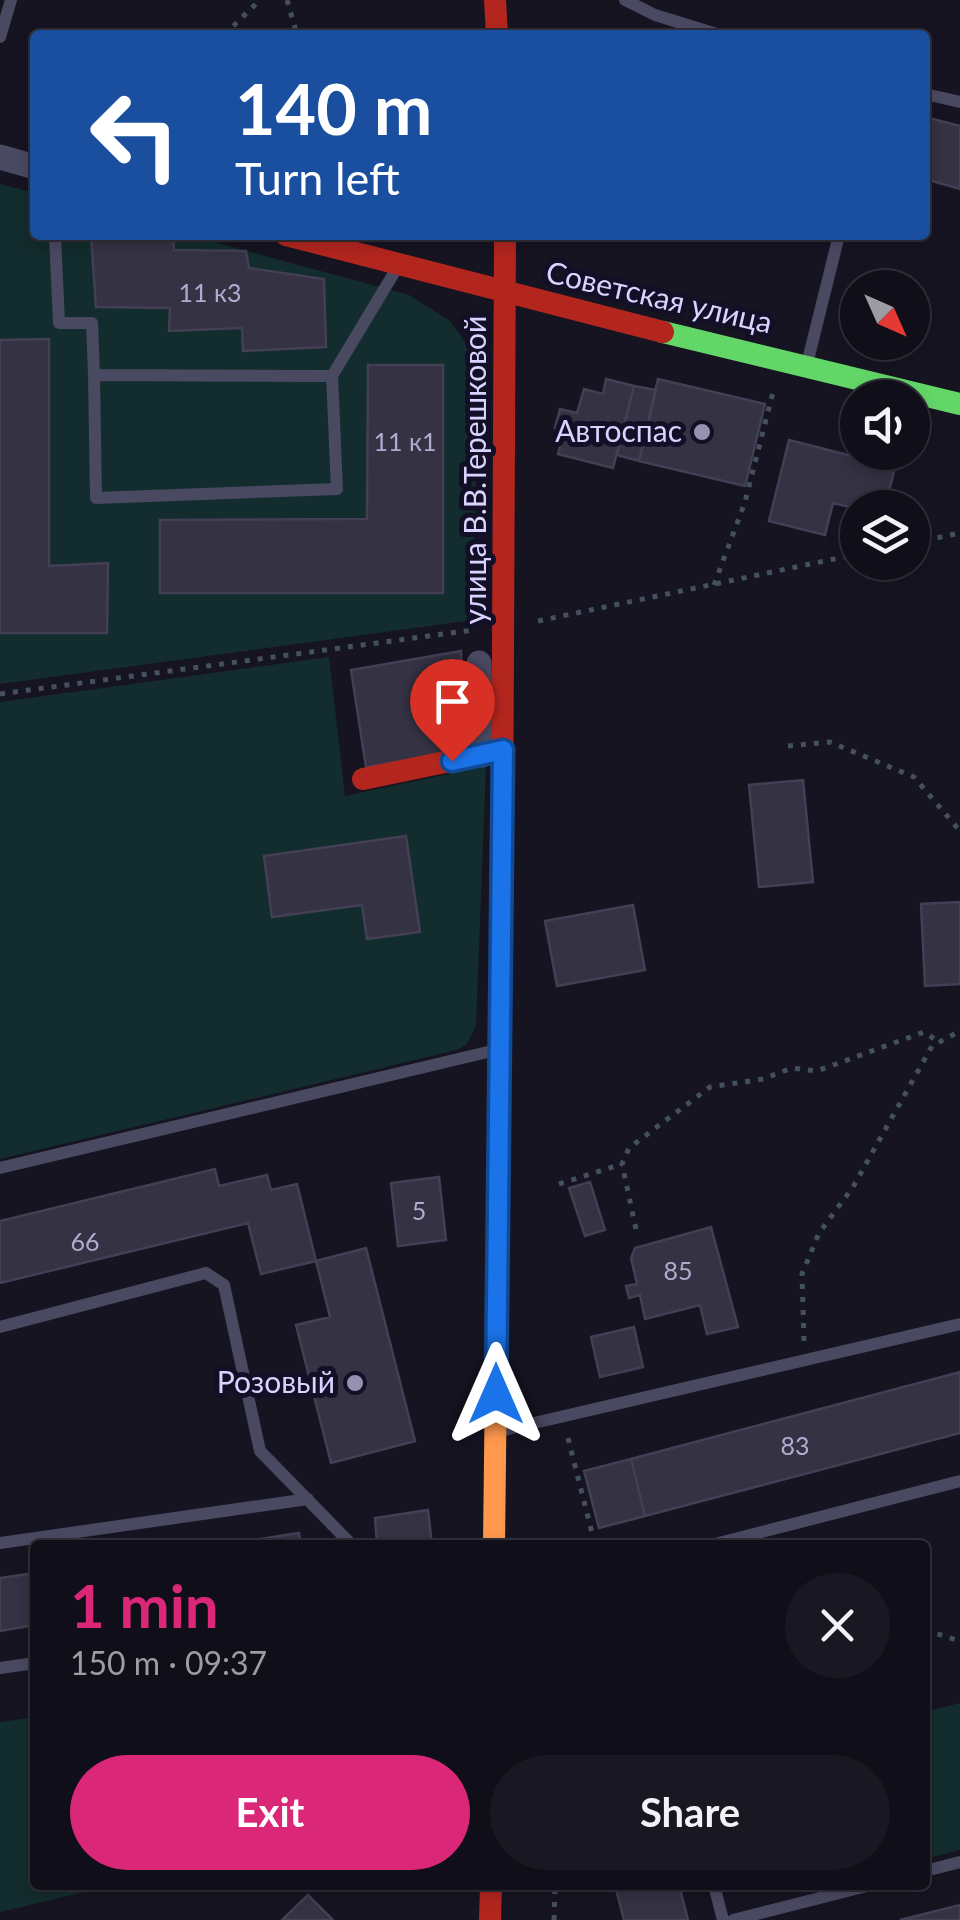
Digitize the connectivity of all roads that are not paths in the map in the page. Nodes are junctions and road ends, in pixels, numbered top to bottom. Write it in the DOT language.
graph roads {
  1 [pos="10,0"];
  2 [pos="495,0"];
  3 [pos="625,0"];
  4 [pos="497,30"];
  5 [pos="704,30"];
  6 [pos="0,37"];
  7 [pos="930,95"];
  8 [pos="960,102"];
  9 [pos="0,157"];
  10 [pos="30,166"];
  11 [pos="56,240"];
  12 [pos="304,240"];
  13 [pos="505,240"];
  14 [pos="838,240"];
  15 [pos="398,266"];
  16 [pos="508,296"];
  17 [pos="806,366"];
  18 [pos="94,375"];
  19 [pos="332,376"];
  20 [pos="960,404"];
  21 [pos="479,663"];
  22 [pos="492,752"];
  23 [pos="363,779"];
  24 [pos="498,1050"];
  25 [pos="0,1168"];
  26 [pos="960,1324"];
  27 [pos="0,1328"];
  28 [pos="495,1432"];
  29 [pos="960,1481"];
  30 [pos="308,1499"];
  31 [pos="347,1540"];
  32 [pos="494,1540"];
  33 [pos="730,1540"];
  34 [pos="0,1543"];
  35 [pos="30,1664"];
  36 [pos="0,1668"];
  37 [pos="960,1862"];
  38 [pos="930,1870"];
  39 [pos="491,1890"];
  40 [pos="715,1890"];
  41 [pos="851,1890"];
  42 [pos="490,1920"];
  43 [pos="723,1920"];
  44 [pos="734,1920"];
  1 -- 6 [label="lane"];
  2 -- 4 [label="street"];
  3 -- 5 [label="lane"];
  7 -- 8 [label="lane"];
  9 -- 10 [label="street"];
  11 -- 18 [label="lane"];
  12 -- 15 [label="street, Советская улица"];
  13 -- 16 [label="street, улица В.В.Терешковой"];
  14 -- 17 [label="lane"];
  15 -- 16 [label="street, Советская улица"];
  15 -- 19 [label="lane"];
  16 -- 17 [label="street, Советская улица"];
  16 -- 22 [label="street, улица В.В.Терешковой"];
  17 -- 20 [label="street, Советская улица"];
  18 -- 19 [label="lane"];
  18 -- 19 [label="lane"];
  21 -- 22 [label="street"];
  22 -- 23 [label="street"];
  22 -- 24 [label="street, улица В.В.Терешковой"];
  24 -- 25 [label="lane"];
  24 -- 28 [label="street, улица В.В.Терешковой"];
  26 -- 28 [label="lane"];
  27 -- 30 [label="lane"];
  28 -- 32 [label="street, улица В.В.Терешковой"];
  29 -- 33 [label="lane"];
  30 -- 31 [label="lane"];
  30 -- 34 [label="lane"];
  35 -- 36 [label="lane"];
  37 -- 38 [label="lane"];
  39 -- 42 [label="street"];
  40 -- 43 [label="lane"];
  41 -- 44 [label="lane"];
}
